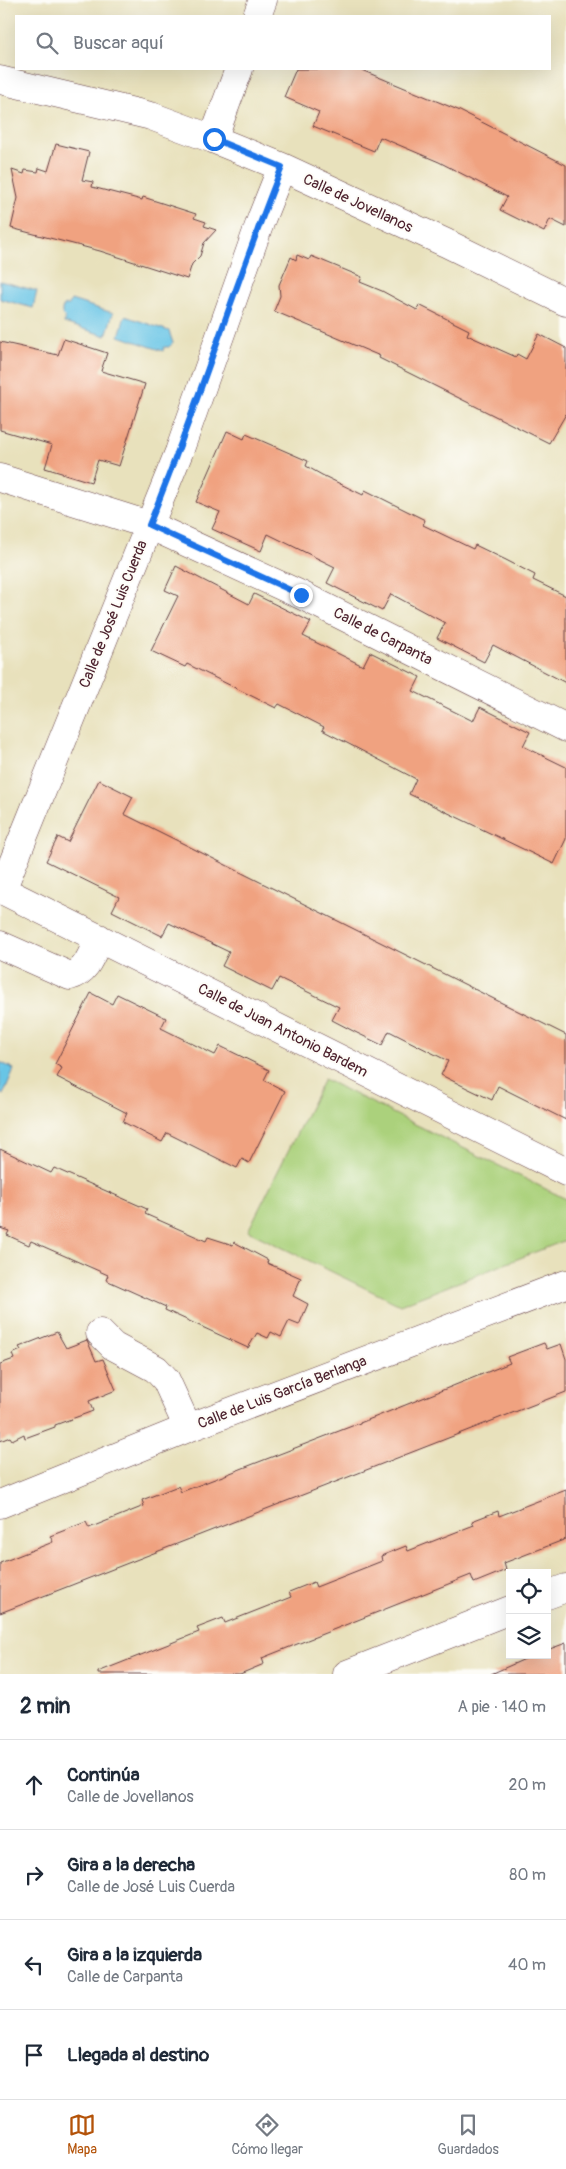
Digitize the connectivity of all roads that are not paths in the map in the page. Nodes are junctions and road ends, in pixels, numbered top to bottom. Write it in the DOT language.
graph roads {
  1 [pos="263,0"];
  2 [pos="257,15"];
  3 [pos="238,70"];
  4 [pos="0,80"];
  5 [pos="214,139"];
  6 [pos="282,167"];
  7 [pos="566,302"];
  8 [pos="0,478"];
  9 [pos="149,525"];
  10 [pos="566,728"];
  11 [pos="1,890"];
  12 [pos="99,938"];
  13 [pos="0,945"];
  14 [pos="566,1172"];
  15 [pos="566,1284"];
  16 [pos="100,1333"];
  17 [pos="188,1428"];
  18 [pos="0,1504"];
  19 [pos="566,1588"];
  20 [pos="551,1594"];
  21 [pos="506,1612"];
  22 [pos="347,1674"];
  1 -- 2 [label="street"];
  3 -- 5 [label="street"];
  4 -- 5 [label="street, Calle de Jovellanos"];
  5 -- 6 [label="street, Calle de Jovellanos"];
  6 -- 7 [label="street, Calle de Jovellanos"];
  6 -- 9 [label="street, Calle de José Luis Cuerda"];
  8 -- 9 [label="street, Calle de Carpanta"];
  9 -- 10 [label="street, Calle de Carpanta"];
  9 -- 11 [label="street, Calle de José Luis Cuerda"];
  11 -- 12 [label="street, Calle de Juan Antonio Bardem"];
  12 -- 13 [label="street"];
  12 -- 14 [label="street, Calle de Juan Antonio Bardem"];
  15 -- 17 [label="street, Calle de Luis García Berlanga"];
  16 -- 17 [label="street"];
  17 -- 18 [label="street, Calle de Luis García Berlanga"];
  19 -- 20 [label="street"];
  21 -- 22 [label="street"];
}
